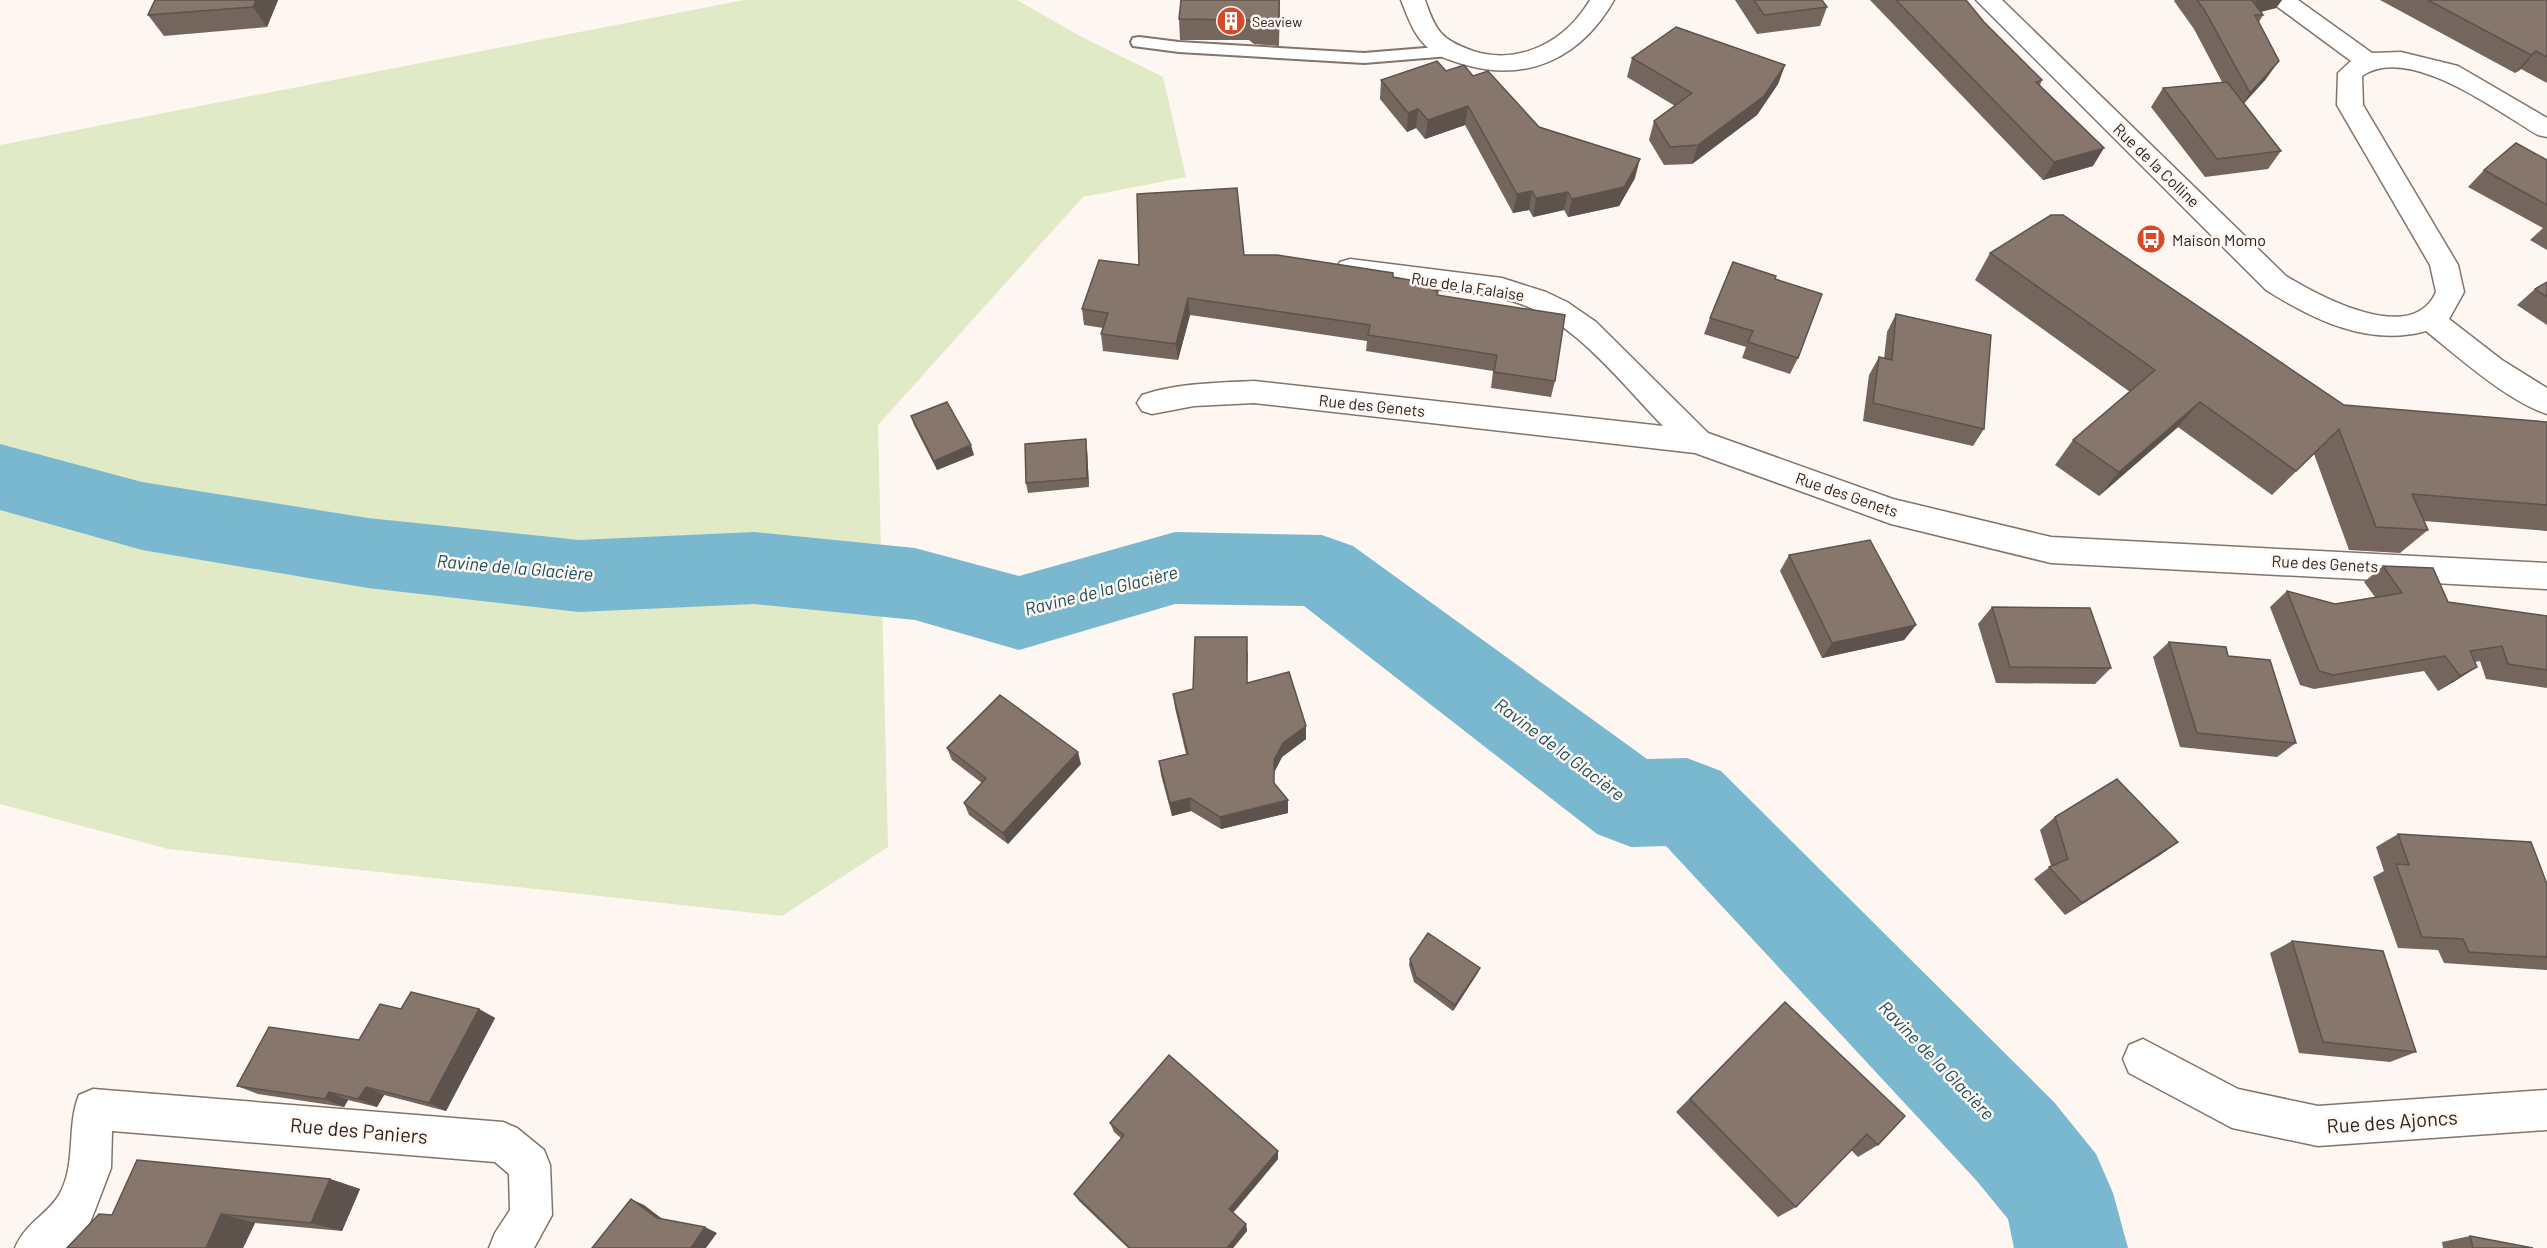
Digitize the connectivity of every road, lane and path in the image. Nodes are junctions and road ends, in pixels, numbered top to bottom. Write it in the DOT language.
graph roads {
  1 [pos="1413,0"];
  2 [pos="1602,0"];
  3 [pos="1988,0"];
  4 [pos="2283,0"];
  5 [pos="1139,42"];
  6 [pos="1450,51"];
  7 [pos="2367,61"];
  8 [pos="2547,129"];
  9 [pos="1327,266"];
  10 [pos="2431,320"];
  11 [pos="1152,403"];
  12 [pos="2547,403"];
  13 [pos="1697,441"];
  14 [pos="2547,576"];
  15 [pos="2143,1059"];
  16 [pos="2547,1110"];
  17 [pos="36,1248"];
  18 [pos="510,1248"];
  1 -- 6 [label="street"];
  2 -- 6 [label="street"];
  3 -- 10 [label="street, Rue de la Colline"];
  4 -- 7 [label="street"];
  5 -- 6 [label="lane"];
  7 -- 8 [label="street"];
  7 -- 10 [label="street"];
  9 -- 13 [label="street, Rue de la Falaise"];
  10 -- 12 [label="street"];
  11 -- 13 [label="street, Rue des Genets"];
  13 -- 14 [label="street, Rue des Genets"];
  15 -- 16 [label="street, Rue des Ajoncs"];
  17 -- 18 [label="street, Rue des Paniers"];
}
